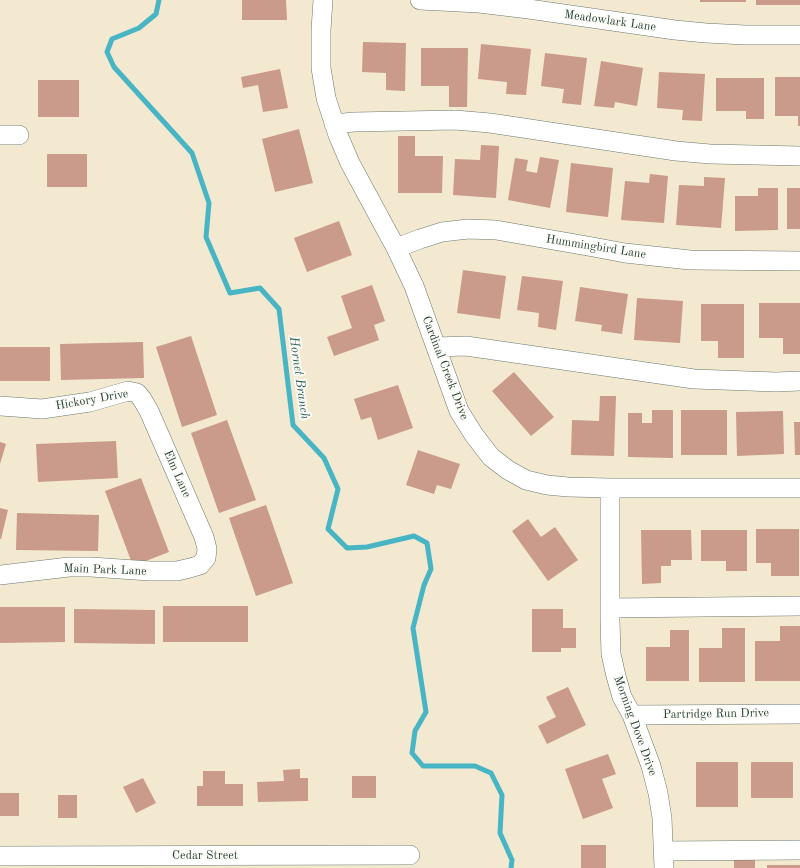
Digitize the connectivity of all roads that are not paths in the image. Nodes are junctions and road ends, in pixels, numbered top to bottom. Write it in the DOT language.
graph roads {
  1 [pos="323,0"];
  2 [pos="420,0"];
  3 [pos="800,35"];
  4 [pos="334,124"];
  5 [pos="800,156"];
  6 [pos="396,248"];
  7 [pos="800,261"];
  8 [pos="436,347"];
  9 [pos="800,381"];
  10 [pos="137,393"];
  11 [pos="0,406"];
  12 [pos="610,488"];
  13 [pos="800,488"];
  14 [pos="206,558"];
  15 [pos="0,575"];
  16 [pos="800,606"];
  17 [pos="610,608"];
  18 [pos="800,714"];
  19 [pos="632,715"];
  20 [pos="800,850"];
  21 [pos="410,855"];
  22 [pos="0,856"];
  23 [pos="664,859"];
  1 -- 4 [label="street, Cardinal Creek Drive"];
  2 -- 3 [label="street, Meadowlark Lane"];
  4 -- 5 [label="street"];
  4 -- 6 [label="street, Cardinal Creek Drive"];
  6 -- 7 [label="street, Hummingbird Lane"];
  6 -- 8 [label="street, Cardinal Creek Drive"];
  8 -- 9 [label="street"];
  8 -- 12 [label="street, Cardinal Creek Drive"];
  10 -- 11 [label="street, Hickory Drive"];
  10 -- 14 [label="street, Elm Lane"];
  12 -- 13 [label="street, Cardinal Creek Drive"];
  12 -- 17 [label="street, Morning Dove Drive"];
  14 -- 15 [label="street, Main Park Lane"];
  16 -- 17 [label="street"];
  17 -- 19 [label="street, Morning Dove Drive"];
  18 -- 19 [label="street, Partridge Run Drive"];
  19 -- 23 [label="street, Morning Dove Drive"];
  20 -- 23 [label="street"];
  21 -- 22 [label="street, Cedar Street"];
}
